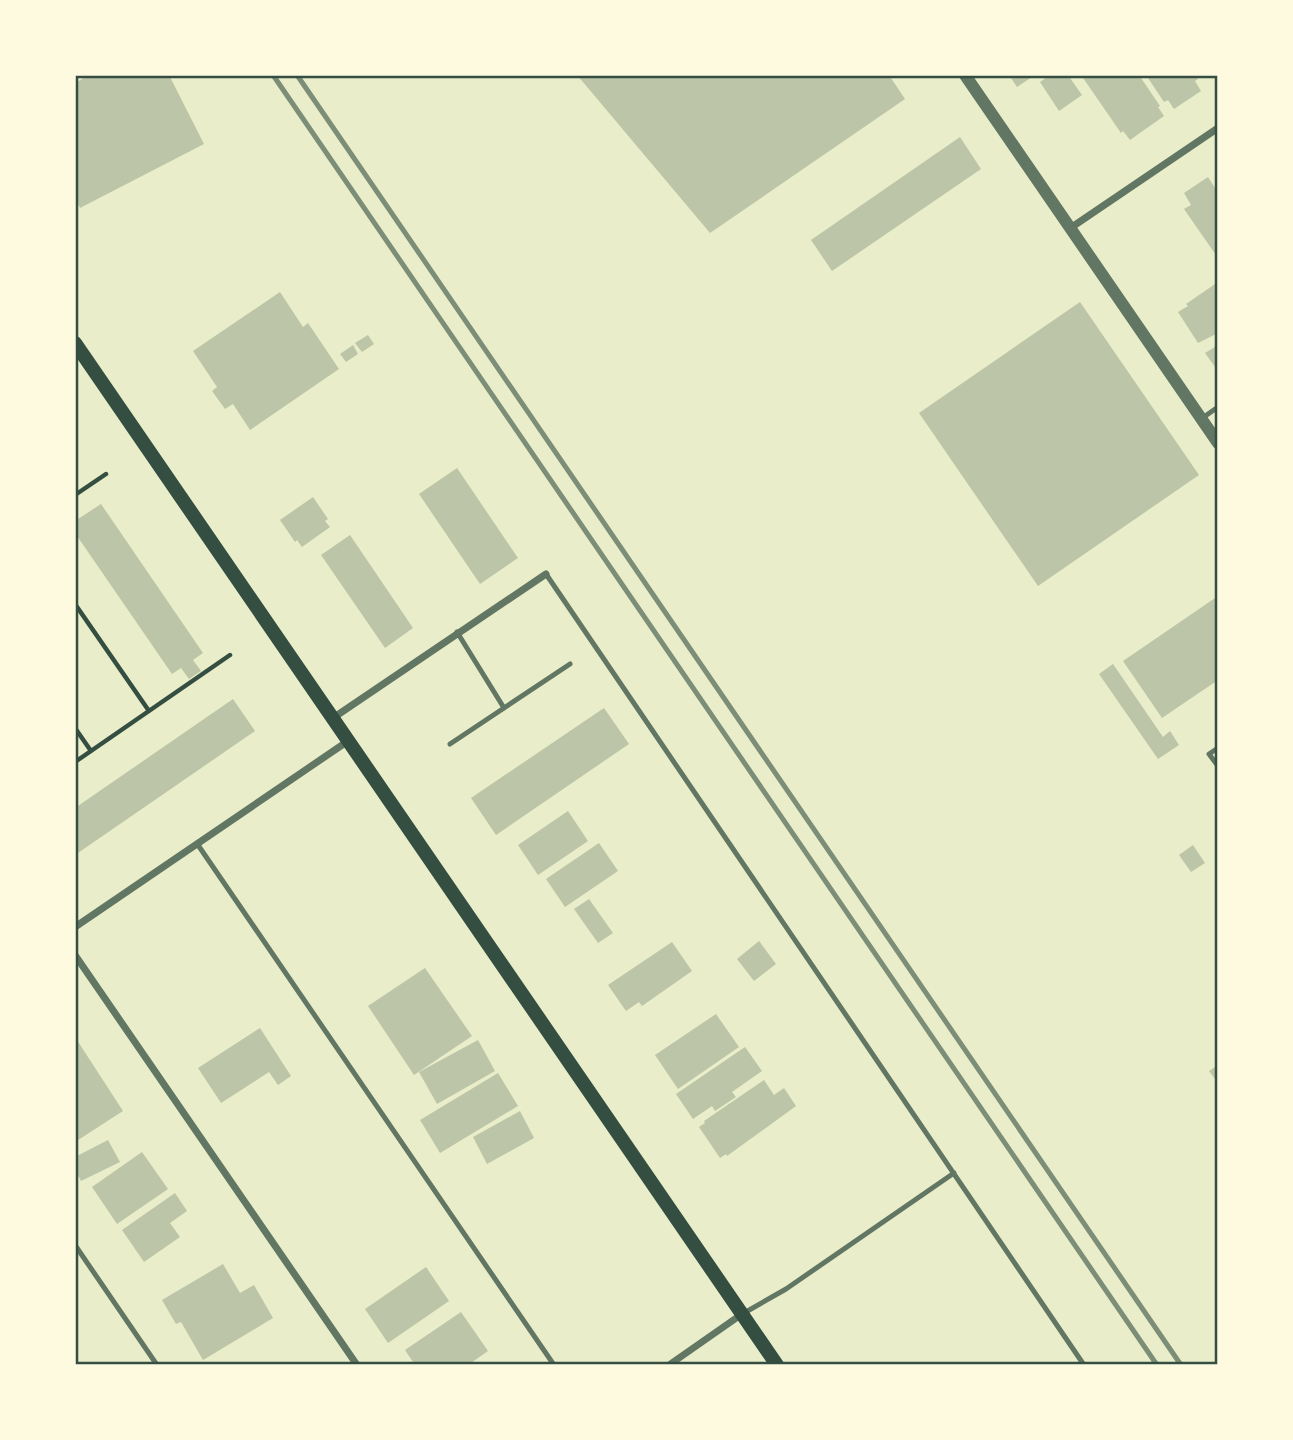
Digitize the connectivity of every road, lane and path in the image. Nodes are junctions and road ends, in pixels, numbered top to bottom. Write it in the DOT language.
graph roads {
  1 [pos="965,75"];
  2 [pos="1218,128"];
  3 [pos="1069,229"];
  4 [pos="75,343"];
  5 [pos="1218,408"];
  6 [pos="1201,419"];
  7 [pos="1218,443"];
  8 [pos="106,474"];
  9 [pos="75,495"];
  10 [pos="546,574"];
  11 [pos="75,604"];
  12 [pos="457,632"];
  13 [pos="230,655"];
  14 [pos="570,664"];
  15 [pos="504,708"];
  16 [pos="149,711"];
  17 [pos="333,718"];
  18 [pos="75,728"];
  19 [pos="348,740"];
  20 [pos="450,744"];
  21 [pos="1218,748"];
  22 [pos="91,751"];
  23 [pos="75,762"];
  24 [pos="1218,766"];
  25 [pos="198,845"];
  26 [pos="75,927"];
  27 [pos="75,955"];
  28 [pos="954,1173"];
  29 [pos="75,1245"];
  30 [pos="742,1314"];
  31 [pos="157,1365"];
  32 [pos="357,1365"];
  33 [pos="554,1365"];
  34 [pos="669,1365"];
  35 [pos="777,1365"];
  36 [pos="1084,1365"];
  1 -- 3 [label="street"];
  2 -- 3 [label="street"];
  3 -- 6 [label="street"];
  4 -- 17 [label="main road"];
  5 -- 6 [label="lane"];
  6 -- 7 [label="street"];
  8 -- 9 [label="path"];
  10 -- 12 [label="street"];
  10 -- 28 [label="lane"];
  11 -- 16 [label="path"];
  12 -- 15 [label="lane"];
  12 -- 17 [label="street"];
  13 -- 16 [label="path"];
  14 -- 15 [label="lane"];
  15 -- 20 [label="lane"];
  16 -- 22 [label="path"];
  17 -- 19 [label="main road"];
  18 -- 22 [label="path"];
  19 -- 25 [label="street"];
  19 -- 30 [label="main road"];
  21 -- 24 [label="lane"];
  22 -- 23 [label="path"];
  25 -- 26 [label="street"];
  25 -- 33 [label="lane"];
  27 -- 32 [label="street"];
  28 -- 30 [label="lane"];
  28 -- 36 [label="lane"];
  29 -- 31 [label="lane"];
  30 -- 34 [label="street"];
  30 -- 35 [label="main road"];
}
